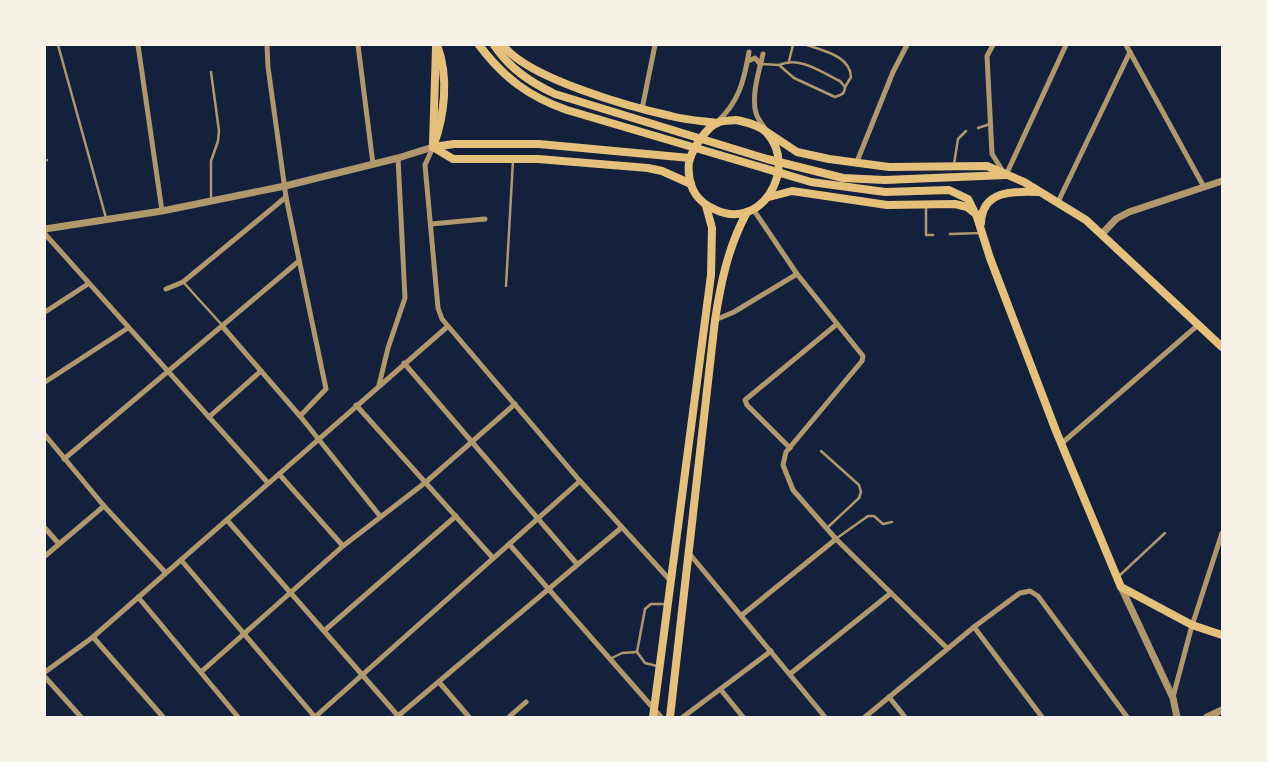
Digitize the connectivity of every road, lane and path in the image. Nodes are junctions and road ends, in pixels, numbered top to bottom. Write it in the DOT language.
graph roads {
  1 [pos="58,45"];
  2 [pos="138,45"];
  3 [pos="267,45"];
  4 [pos="358,45"];
  5 [pos="437,45"];
  6 [pos="479,45"];
  7 [pos="494,45"];
  8 [pos="503,45"];
  9 [pos="654,45"];
  10 [pos="793,45"];
  11 [pos="807,45"];
  12 [pos="907,45"];
  13 [pos="993,45"];
  14 [pos="1066,45"];
  15 [pos="1126,45"];
  16 [pos="749,52"];
  17 [pos="1130,52"];
  18 [pos="763,54"];
  19 [pos="748,61"];
  20 [pos="789,61"];
  21 [pos="760,64"];
  22 [pos="779,65"];
  23 [pos="211,72"];
  24 [pos="845,87"];
  25 [pos="642,109"];
  26 [pos="717,123"];
  27 [pos="990,124"];
  28 [pos="978,128"];
  29 [pos="966,131"];
  30 [pos="767,132"];
  31 [pos="433,147"];
  32 [pos="398,158"];
  33 [pos="513,158"];
  34 [pos="690,158"];
  35 [pos="373,164"];
  36 [pos="856,164"];
  37 [pos="954,166"];
  38 [pos="1006,175"];
  39 [pos="1222,181"];
  40 [pos="691,184"];
  41 [pos="285,186"];
  42 [pos="1204,187"];
  43 [pos="1042,192"];
  44 [pos="286,196"];
  45 [pos="769,198"];
  46 [pos="211,202"];
  47 [pos="1058,202"];
  48 [pos="926,204"];
  49 [pos="706,206"];
  50 [pos="162,211"];
  51 [pos="750,211"];
  52 [pos="976,214"];
  53 [pos="485,219"];
  54 [pos="107,220"];
  55 [pos="431,224"];
  56 [pos="45,229"];
  57 [pos="981,230"];
  58 [pos="45,234"];
  59 [pos="950,234"];
  60 [pos="1102,234"];
  61 [pos="933,235"];
  62 [pos="298,261"];
  63 [pos="798,274"];
  64 [pos="183,282"];
  65 [pos="88,284"];
  66 [pos="506,286"];
  67 [pos="166,289"];
  68 [pos="45,312"];
  69 [pos="715,320"];
  70 [pos="837,324"];
  71 [pos="1198,325"];
  72 [pos="222,326"];
  73 [pos="447,327"];
  74 [pos="128,328"];
  75 [pos="1222,347"];
  76 [pos="404,363"];
  77 [pos="261,371"];
  78 [pos="167,372"];
  79 [pos="45,382"];
  80 [pos="379,385"];
  81 [pos="515,404"];
  82 [pos="356,405"];
  83 [pos="300,416"];
  84 [pos="209,417"];
  85 [pos="45,435"];
  86 [pos="317,440"];
  87 [pos="472,443"];
  88 [pos="1061,444"];
  89 [pos="790,448"];
  90 [pos="821,451"];
  91 [pos="64,459"];
  92 [pos="279,474"];
  93 [pos="580,481"];
  94 [pos="426,482"];
  95 [pos="268,483"];
  96 [pos="104,506"];
  97 [pos="380,516"];
  98 [pos="456,516"];
  99 [pos="536,519"];
  100 [pos="227,520"];
  101 [pos="892,522"];
  102 [pos="45,528"];
  103 [pos="621,528"];
  104 [pos="826,528"];
  105 [pos="1166,533"];
  106 [pos="1222,533"];
  107 [pos="836,539"];
  108 [pos="59,544"];
  109 [pos="509,544"];
  110 [pos="343,546"];
  111 [pos="688,552"];
  112 [pos="45,556"];
  113 [pos="493,558"];
  114 [pos="181,560"];
  115 [pos="577,564"];
  116 [pos="165,572"];
  117 [pos="1118,577"];
  118 [pos="669,579"];
  119 [pos="1121,587"];
  120 [pos="548,588"];
  121 [pos="291,593"];
  122 [pos="891,593"];
  123 [pos="138,597"];
  124 [pos="666,604"];
  125 [pos="742,615"];
  126 [pos="1192,624"];
  127 [pos="974,627"];
  128 [pos="324,631"];
  129 [pos="244,634"];
  130 [pos="1222,635"];
  131 [pos="93,637"];
  132 [pos="947,648"];
  133 [pos="771,651"];
  134 [pos="637,652"];
  135 [pos="610,659"];
  136 [pos="658,667"];
  137 [pos="45,672"];
  138 [pos="200,672"];
  139 [pos="790,674"];
  140 [pos="363,675"];
  141 [pos="45,677"];
  142 [pos="440,682"];
  143 [pos="721,690"];
  144 [pos="889,697"];
  145 [pos="1173,698"];
  146 [pos="526,702"];
  147 [pos="1222,710"];
  148 [pos="234,712"];
  149 [pos="653,713"];
  150 [pos="398,716"];
  151 [pos="81,717"];
  152 [pos="163,717"];
  153 [pos="227,717"];
  154 [pos="238,717"];
  155 [pos="315,717"];
  156 [pos="469,717"];
  157 [pos="509,717"];
  158 [pos="661,717"];
  159 [pos="670,717"];
  160 [pos="683,717"];
  161 [pos="743,717"];
  162 [pos="825,717"];
  163 [pos="865,717"];
  164 [pos="905,717"];
  165 [pos="1042,717"];
  166 [pos="1127,717"];
  167 [pos="1177,717"];
  168 [pos="1207,717"];
  1 -- 54 [label="lane"];
  2 -- 50 [label="street"];
  3 -- 41 [label="street"];
  4 -- 35 [label="street"];
  5 -- 31 [label="main road"];
  6 -- 52 [label="main road"];
  7 -- 38 [label="main road"];
  8 -- 25 [label="main road"];
  9 -- 25 [label="street"];
  10 -- 20 [label="lane"];
  11 -- 24 [label="lane"];
  12 -- 36 [label="street"];
  13 -- 27 [label="street"];
  14 -- 38 [label="street"];
  15 -- 17 [label="street"];
  16 -- 19 [label="street"];
  17 -- 42 [label="street"];
  17 -- 47 [label="street"];
  18 -- 21 [label="street"];
  19 -- 21 [label="street"];
  19 -- 26 [label="street"];
  20 -- 22 [label="lane"];
  20 -- 24 [label="lane"];
  21 -- 22 [label="lane"];
  21 -- 30 [label="street"];
  22 -- 24 [label="lane"];
  23 -- 46 [label="lane"];
  25 -- 26 [label="main road"];
  26 -- 30 [label="main road"];
  26 -- 34 [label="main road"];
  27 -- 28 [label="lane"];
  27 -- 38 [label="street"];
  29 -- 37 [label="lane"];
  30 -- 36 [label="main road"];
  30 -- 45 [label="main road"];
  31 -- 32 [label="street"];
  31 -- 33 [label="main road"];
  31 -- 34 [label="main road"];
  31 -- 55 [label="street"];
  32 -- 35 [label="street"];
  32 -- 80 [label="street"];
  33 -- 40 [label="main road"];
  33 -- 66 [label="lane"];
  34 -- 40 [label="main road"];
  35 -- 41 [label="street"];
  36 -- 37 [label="main road"];
  37 -- 38 [label="main road"];
  38 -- 43 [label="main road"];
  39 -- 42 [label="street"];
  40 -- 49 [label="main road"];
  41 -- 44 [label="street"];
  41 -- 46 [label="street"];
  42 -- 60 [label="street"];
  43 -- 47 [label="main road"];
  43 -- 57 [label="main road"];
  44 -- 62 [label="street"];
  44 -- 64 [label="street"];
  45 -- 48 [label="main road"];
  45 -- 51 [label="main road"];
  46 -- 50 [label="street"];
  47 -- 60 [label="main road"];
  48 -- 52 [label="main road"];
  48 -- 61 [label="lane"];
  49 -- 51 [label="main road"];
  49 -- 118 [label="main road"];
  50 -- 54 [label="street"];
  51 -- 63 [label="street"];
  51 -- 69 [label="main road"];
  52 -- 57 [label="main road"];
  53 -- 55 [label="street"];
  54 -- 56 [label="street"];
  55 -- 73 [label="street"];
  57 -- 59 [label="lane"];
  57 -- 88 [label="main road"];
  58 -- 65 [label="street"];
  60 -- 71 [label="main road"];
  62 -- 72 [label="street"];
  62 -- 83 [label="street"];
  63 -- 69 [label="street"];
  63 -- 70 [label="street"];
  64 -- 67 [label="street"];
  64 -- 72 [label="lane"];
  65 -- 68 [label="street"];
  65 -- 74 [label="street"];
  69 -- 111 [label="main road"];
  70 -- 89 [label="street"];
  70 -- 89 [label="street"];
  71 -- 75 [label="main road"];
  71 -- 88 [label="street"];
  72 -- 77 [label="street"];
  72 -- 78 [label="street"];
  73 -- 76 [label="street"];
  73 -- 81 [label="street"];
  74 -- 78 [label="street"];
  74 -- 79 [label="street"];
  76 -- 80 [label="street"];
  76 -- 87 [label="street"];
  77 -- 83 [label="street"];
  77 -- 84 [label="street"];
  78 -- 84 [label="street"];
  78 -- 91 [label="street"];
  80 -- 82 [label="street"];
  81 -- 87 [label="street"];
  81 -- 93 [label="street"];
  82 -- 86 [label="street"];
  82 -- 94 [label="street"];
  83 -- 86 [label="street"];
  84 -- 95 [label="street"];
  85 -- 91 [label="street"];
  86 -- 92 [label="street"];
  86 -- 97 [label="street"];
  87 -- 94 [label="street"];
  87 -- 99 [label="street"];
  88 -- 117 [label="main road"];
  89 -- 104 [label="street"];
  90 -- 104 [label="lane"];
  91 -- 96 [label="street"];
  92 -- 95 [label="street"];
  92 -- 110 [label="street"];
  93 -- 99 [label="street"];
  93 -- 103 [label="street"];
  94 -- 97 [label="street"];
  94 -- 98 [label="street"];
  95 -- 100 [label="street"];
  96 -- 108 [label="street"];
  96 -- 116 [label="street"];
  97 -- 110 [label="street"];
  98 -- 113 [label="street"];
  98 -- 128 [label="street"];
  99 -- 109 [label="street"];
  99 -- 115 [label="street"];
  100 -- 114 [label="street"];
  100 -- 121 [label="street"];
  101 -- 107 [label="lane"];
  102 -- 108 [label="street"];
  103 -- 115 [label="street"];
  103 -- 118 [label="street"];
  104 -- 107 [label="street"];
  105 -- 117 [label="lane"];
  106 -- 126 [label="street"];
  107 -- 122 [label="street"];
  107 -- 125 [label="street"];
  108 -- 112 [label="street"];
  109 -- 113 [label="street"];
  109 -- 120 [label="street"];
  110 -- 121 [label="street"];
  111 -- 125 [label="street"];
  111 -- 159 [label="main road"];
  113 -- 140 [label="street"];
  114 -- 116 [label="street"];
  114 -- 129 [label="street"];
  115 -- 120 [label="street"];
  116 -- 123 [label="street"];
  117 -- 119 [label="main road"];
  118 -- 124 [label="main road"];
  119 -- 126 [label="main road"];
  119 -- 145 [label="street"];
  120 -- 135 [label="street"];
  120 -- 142 [label="street"];
  121 -- 128 [label="street"];
  121 -- 129 [label="street"];
  122 -- 132 [label="street"];
  122 -- 139 [label="street"];
  123 -- 131 [label="street"];
  123 -- 138 [label="street"];
  124 -- 134 [label="lane"];
  124 -- 136 [label="main road"];
  125 -- 133 [label="street"];
  126 -- 130 [label="main road"];
  126 -- 145 [label="street"];
  127 -- 132 [label="street"];
  127 -- 165 [label="street"];
  127 -- 166 [label="street"];
  128 -- 140 [label="street"];
  129 -- 138 [label="street"];
  129 -- 155 [label="street"];
  131 -- 137 [label="street"];
  131 -- 152 [label="street"];
  132 -- 144 [label="street"];
  133 -- 139 [label="street"];
  133 -- 143 [label="street"];
  134 -- 135 [label="lane"];
  134 -- 136 [label="lane"];
  135 -- 149 [label="street"];
  136 -- 149 [label="main road"];
  138 -- 148 [label="street"];
  139 -- 162 [label="street"];
  140 -- 150 [label="street"];
  140 -- 155 [label="street"];
  141 -- 151 [label="street"];
  142 -- 150 [label="street"];
  142 -- 156 [label="street"];
  143 -- 160 [label="street"];
  143 -- 161 [label="street"];
  144 -- 163 [label="street"];
  144 -- 164 [label="street"];
  145 -- 167 [label="street"];
  146 -- 157 [label="street"];
  147 -- 168 [label="street"];
  148 -- 153 [label="street"];
  148 -- 154 [label="street"];
  149 -- 158 [label="street"];
}
